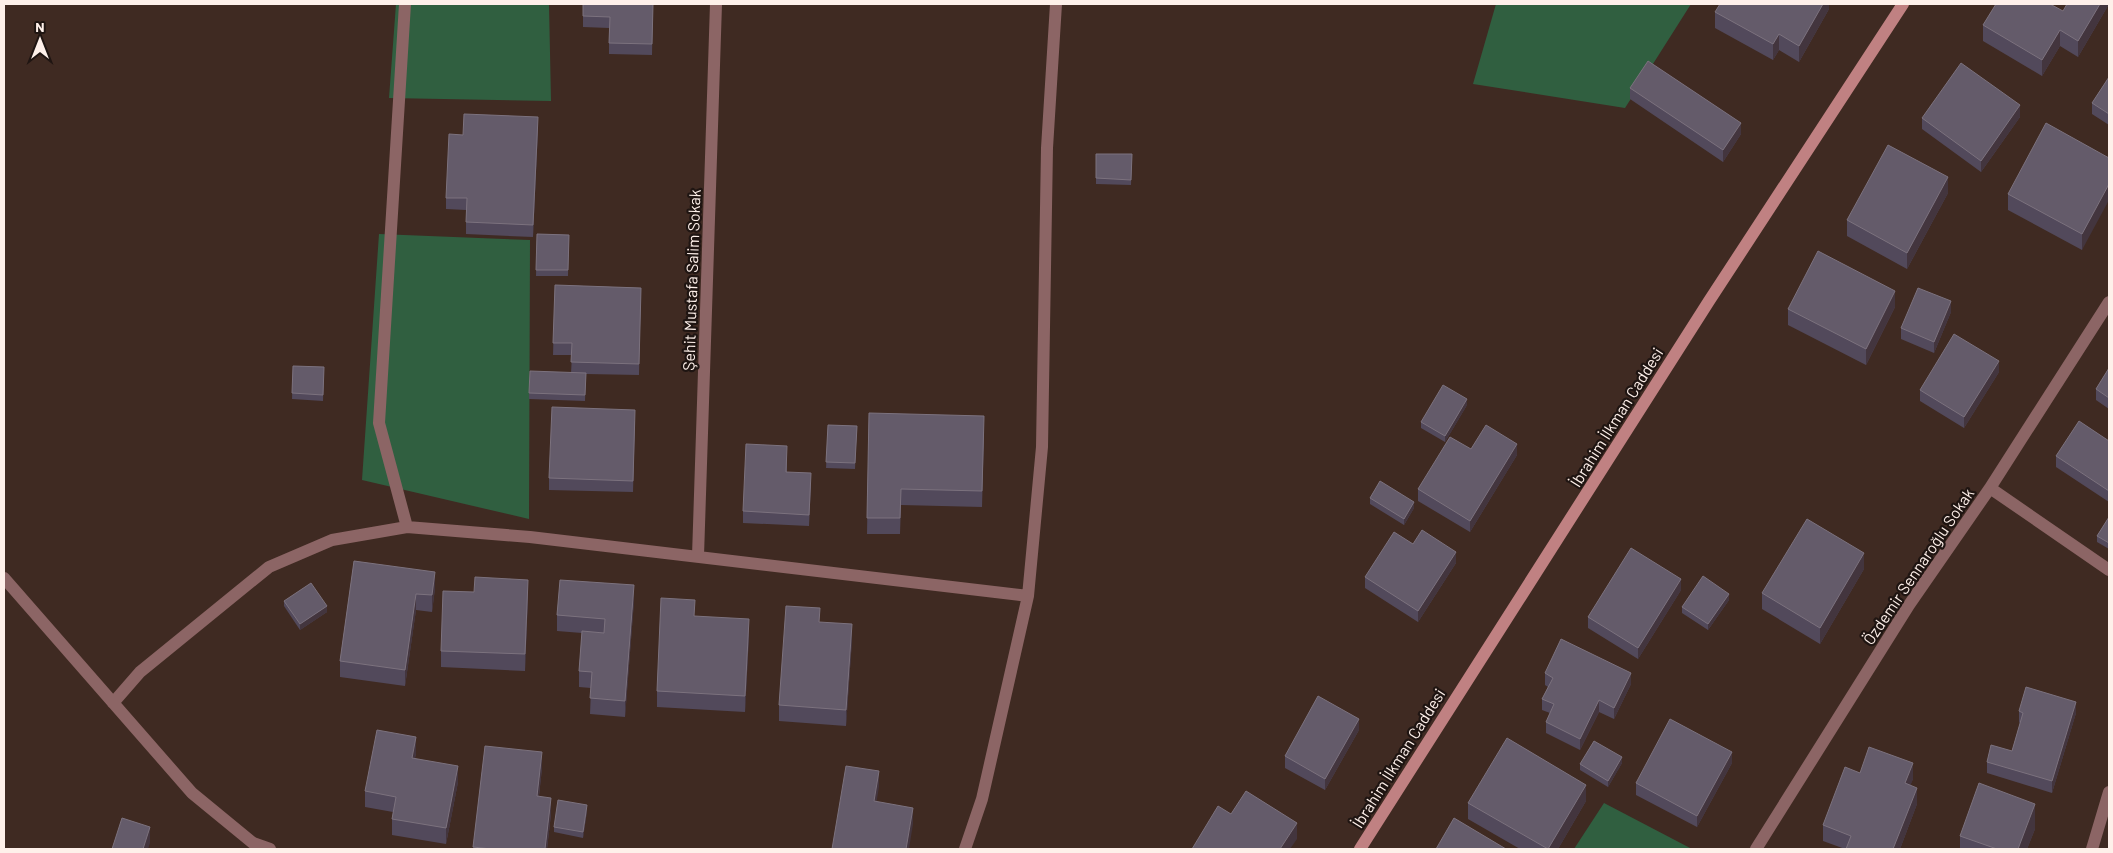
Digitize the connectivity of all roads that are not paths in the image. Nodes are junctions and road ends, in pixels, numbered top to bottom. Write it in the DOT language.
graph roads {
  1 [pos="405,4"];
  2 [pos="716,4"];
  3 [pos="1056,4"];
  4 [pos="1903,4"];
  5 [pos="2109,302"];
  6 [pos="1990,488"];
  7 [pos="407,527"];
  8 [pos="698,556"];
  9 [pos="2109,570"];
  10 [pos="4,578"];
  11 [pos="1028,596"];
  12 [pos="113,703"];
  13 [pos="2109,792"];
  14 [pos="270,849"];
  15 [pos="966,849"];
  16 [pos="1360,849"];
  17 [pos="1756,849"];
  18 [pos="2092,849"];
  1 -- 7 [label="street"];
  2 -- 8 [label="street, Şehit Mustafa Salim Sokak"];
  3 -- 11 [label="street"];
  4 -- 16 [label="street, İbrahim İlkman Caddesi"];
  5 -- 6 [label="street, Özdemir Sennaroğlu Sokak"];
  6 -- 9 [label="street"];
  6 -- 17 [label="street, Özdemir Sennaroğlu Sokak"];
  7 -- 8 [label="street"];
  7 -- 12 [label="street"];
  8 -- 11 [label="street"];
  10 -- 12 [label="street"];
  11 -- 15 [label="street"];
  12 -- 14 [label="street"];
  13 -- 18 [label="street"];
}
